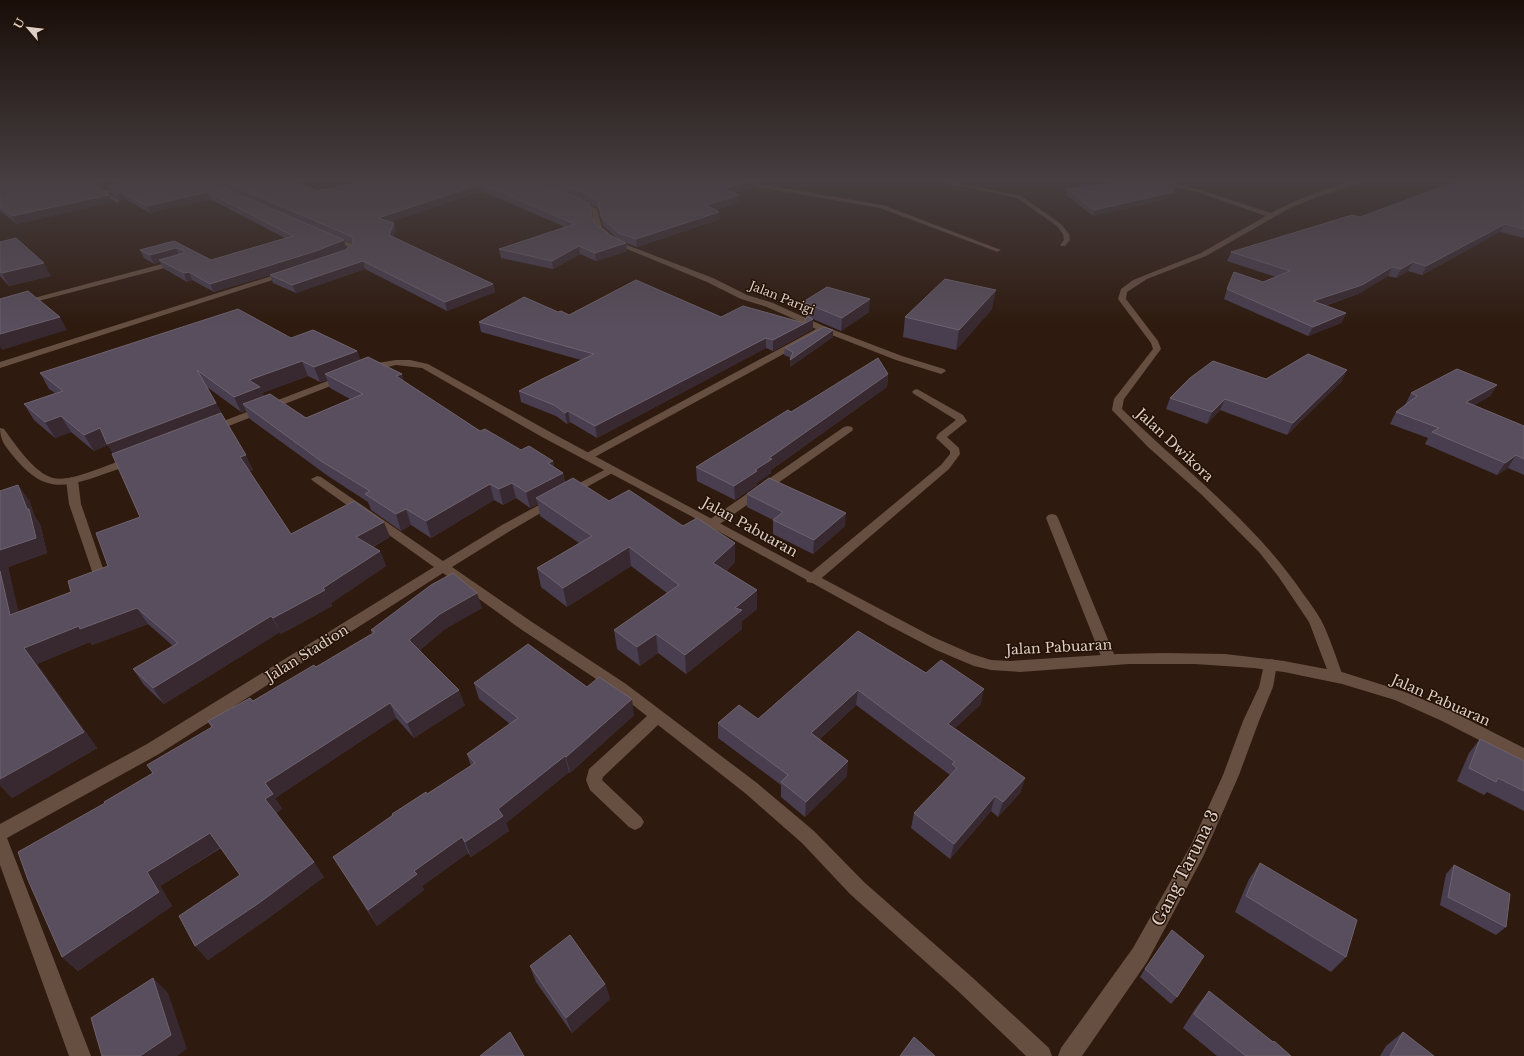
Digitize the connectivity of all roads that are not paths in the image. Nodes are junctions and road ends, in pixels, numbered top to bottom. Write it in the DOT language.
graph roads {
  1 [pos="601,230"];
  2 [pos="945,230"];
  3 [pos="1063,230"];
  4 [pos="1246,230"];
  5 [pos="323,233"];
  6 [pos="1063,245"];
  7 [pos="997,250"];
  8 [pos="337,258"];
  9 [pos="184,260"];
  10 [pos="293,272"];
  11 [pos="0,309"];
  12 [pos="821,330"];
  13 [pos="0,365"];
  14 [pos="941,371"];
  15 [pos="917,392"];
  16 [pos="848,429"];
  17 [pos="203,432"];
  18 [pos="2,436"];
  19 [pos="145,455"];
  20 [pos="587,456"];
  21 [pos="612,469"];
  22 [pos="317,479"];
  23 [pos="72,480"];
  24 [pos="1052,518"];
  25 [pos="713,523"];
  26 [pos="442,568"];
  27 [pos="100,577"];
  28 [pos="812,579"];
  29 [pos="1109,659"];
  30 [pos="1270,664"];
  31 [pos="1336,676"];
  32 [pos="658,715"];
  33 [pos="1524,756"];
  34 [pos="635,822"];
  35 [pos="0,833"];
  36 [pos="0,840"];
  37 [pos="80,1056"];
  38 [pos="1041,1056"];
  39 [pos="1069,1056"];
  1 -- 12 [label="street, Jalan Parigi"];
  2 -- 7 [label="street"];
  3 -- 6 [label="street"];
  4 -- 31 [label="street, Jalan Dwikora"];
  5 -- 8 [label="street"];
  9 -- 11 [label="street"];
  10 -- 13 [label="street"];
  12 -- 14 [label="street"];
  12 -- 20 [label="street, Jalan Parigi"];
  15 -- 28 [label="street"];
  16 -- 25 [label="street"];
  17 -- 20 [label="street, Jalan Pabuaran"];
  18 -- 23 [label="street"];
  19 -- 23 [label="street"];
  20 -- 21 [label="street, Jalan Pabuaran"];
  21 -- 25 [label="street, Jalan Pabuaran"];
  21 -- 26 [label="street, Jalan Stadion"];
  22 -- 26 [label="street"];
  23 -- 27 [label="street"];
  24 -- 29 [label="street"];
  25 -- 28 [label="street, Jalan Pabuaran"];
  26 -- 32 [label="street"];
  26 -- 35 [label="street, Jalan Stadion"];
  28 -- 29 [label="street, Jalan Pabuaran"];
  29 -- 30 [label="street, Jalan Pabuaran"];
  30 -- 31 [label="street, Jalan Pabuaran"];
  30 -- 39 [label="street, Gang Taruna 3"];
  31 -- 33 [label="street, Jalan Pabuaran"];
  32 -- 34 [label="street"];
  32 -- 38 [label="street"];
  36 -- 37 [label="street"];
}
